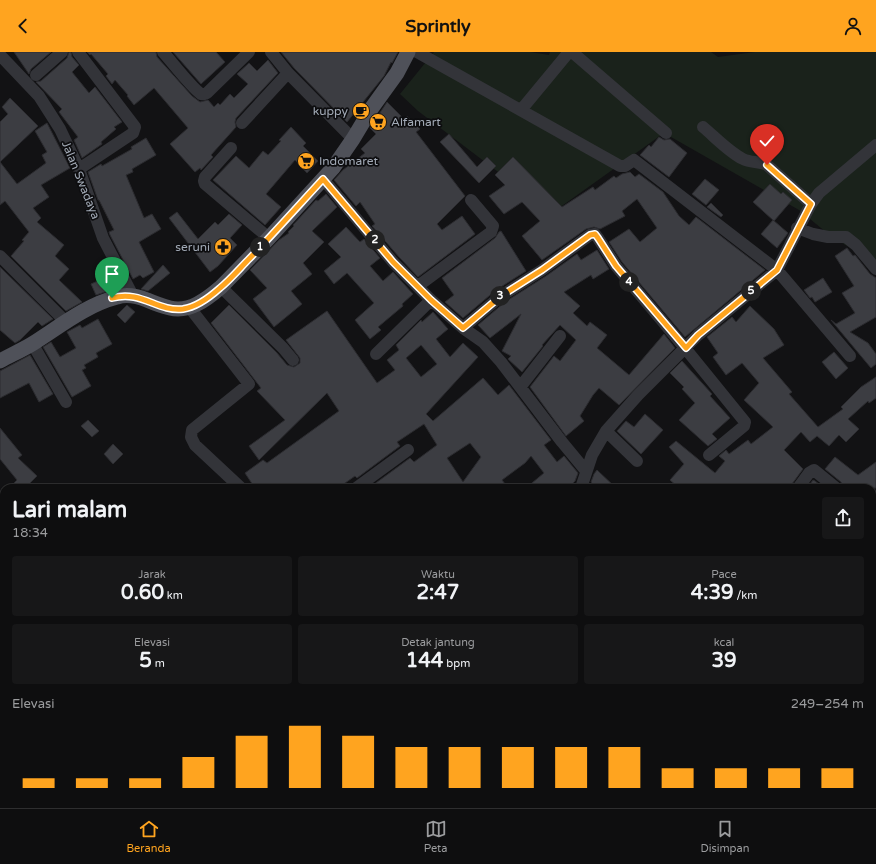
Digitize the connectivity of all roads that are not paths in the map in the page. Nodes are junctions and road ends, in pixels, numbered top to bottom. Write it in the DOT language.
graph roads {
  1 [pos="62,52"];
  2 [pos="78,52"];
  3 [pos="163,52"];
  4 [pos="249,52"];
  5 [pos="272,52"];
  6 [pos="408,52"];
  7 [pos="417,52"];
  8 [pos="569,52"];
  9 [pos="572,52"];
  10 [pos="0,54"];
  11 [pos="288,73"];
  12 [pos="36,74"];
  13 [pos="521,110"];
  14 [pos="242,123"];
  15 [pos="703,127"];
  16 [pos="666,134"];
  17 [pos="353,139"];
  18 [pos="876,145"];
  19 [pos="231,148"];
  20 [pos="79,169"];
  21 [pos="323,179"];
  22 [pos="471,200"];
  23 [pos="811,204"];
  24 [pos="797,228"];
  25 [pos="269,238"];
  26 [pos="0,256"];
  27 [pos="777,270"];
  28 [pos="876,270"];
  29 [pos="418,286"];
  30 [pos="221,288"];
  31 [pos="133,296"];
  32 [pos="431,300"];
  33 [pos="190,308"];
  34 [pos="65,321"];
  35 [pos="463,328"];
  36 [pos="560,336"];
  37 [pos="32,343"];
  38 [pos="686,348"];
  39 [pos="376,354"];
  40 [pos="850,356"];
  41 [pos="293,360"];
  42 [pos="0,361"];
  43 [pos="521,386"];
  44 [pos="66,402"];
  45 [pos="606,431"];
  46 [pos="408,450"];
  47 [pos="708,455"];
  48 [pos="637,461"];
  49 [pos="586,471"];
  50 [pos="236,484"];
  51 [pos="361,484"];
  52 [pos="581,484"];
  53 [pos="801,484"];
  54 [pos="831,484"];
  1 -- 12 [label="street"];
  2 -- 20 [label="street"];
  3 -- 4 [label="street"];
  5 -- 11 [label="street"];
  6 -- 17 [label="main road"];
  7 -- 13 [label="street"];
  8 -- 13 [label="street"];
  9 -- 16 [label="street"];
  10 -- 20 [label="street, Jalan Swadaya"];
  11 -- 14 [label="street"];
  11 -- 17 [label="street"];
  13 -- 27 [label="street"];
  15 -- 23 [label="street"];
  17 -- 21 [label="main road"];
  18 -- 23 [label="street"];
  19 -- 25 [label="street"];
  20 -- 31 [label="street, Jalan Swadaya"];
  21 -- 25 [label="main road"];
  21 -- 29 [label="street"];
  22 -- 29 [label="street"];
  23 -- 24 [label="street"];
  24 -- 27 [label="street"];
  24 -- 28 [label="street"];
  25 -- 30 [label="main road"];
  26 -- 34 [label="street"];
  27 -- 38 [label="street"];
  27 -- 40 [label="street"];
  29 -- 32 [label="street"];
  30 -- 33 [label="main road"];
  30 -- 41 [label="street"];
  31 -- 33 [label="main road"];
  31 -- 34 [label="main road"];
  32 -- 35 [label="street"];
  32 -- 39 [label="street"];
  33 -- 50 [label="street"];
  34 -- 37 [label="main road"];
  35 -- 38 [label="street"];
  35 -- 43 [label="street"];
  36 -- 43 [label="street"];
  37 -- 42 [label="main road"];
  37 -- 44 [label="street"];
  38 -- 45 [label="street"];
  38 -- 47 [label="street"];
  43 -- 49 [label="street"];
  45 -- 48 [label="street"];
  45 -- 49 [label="street"];
  46 -- 51 [label="street"];
  49 -- 52 [label="street"];
  53 -- 54 [label="street"];
}
